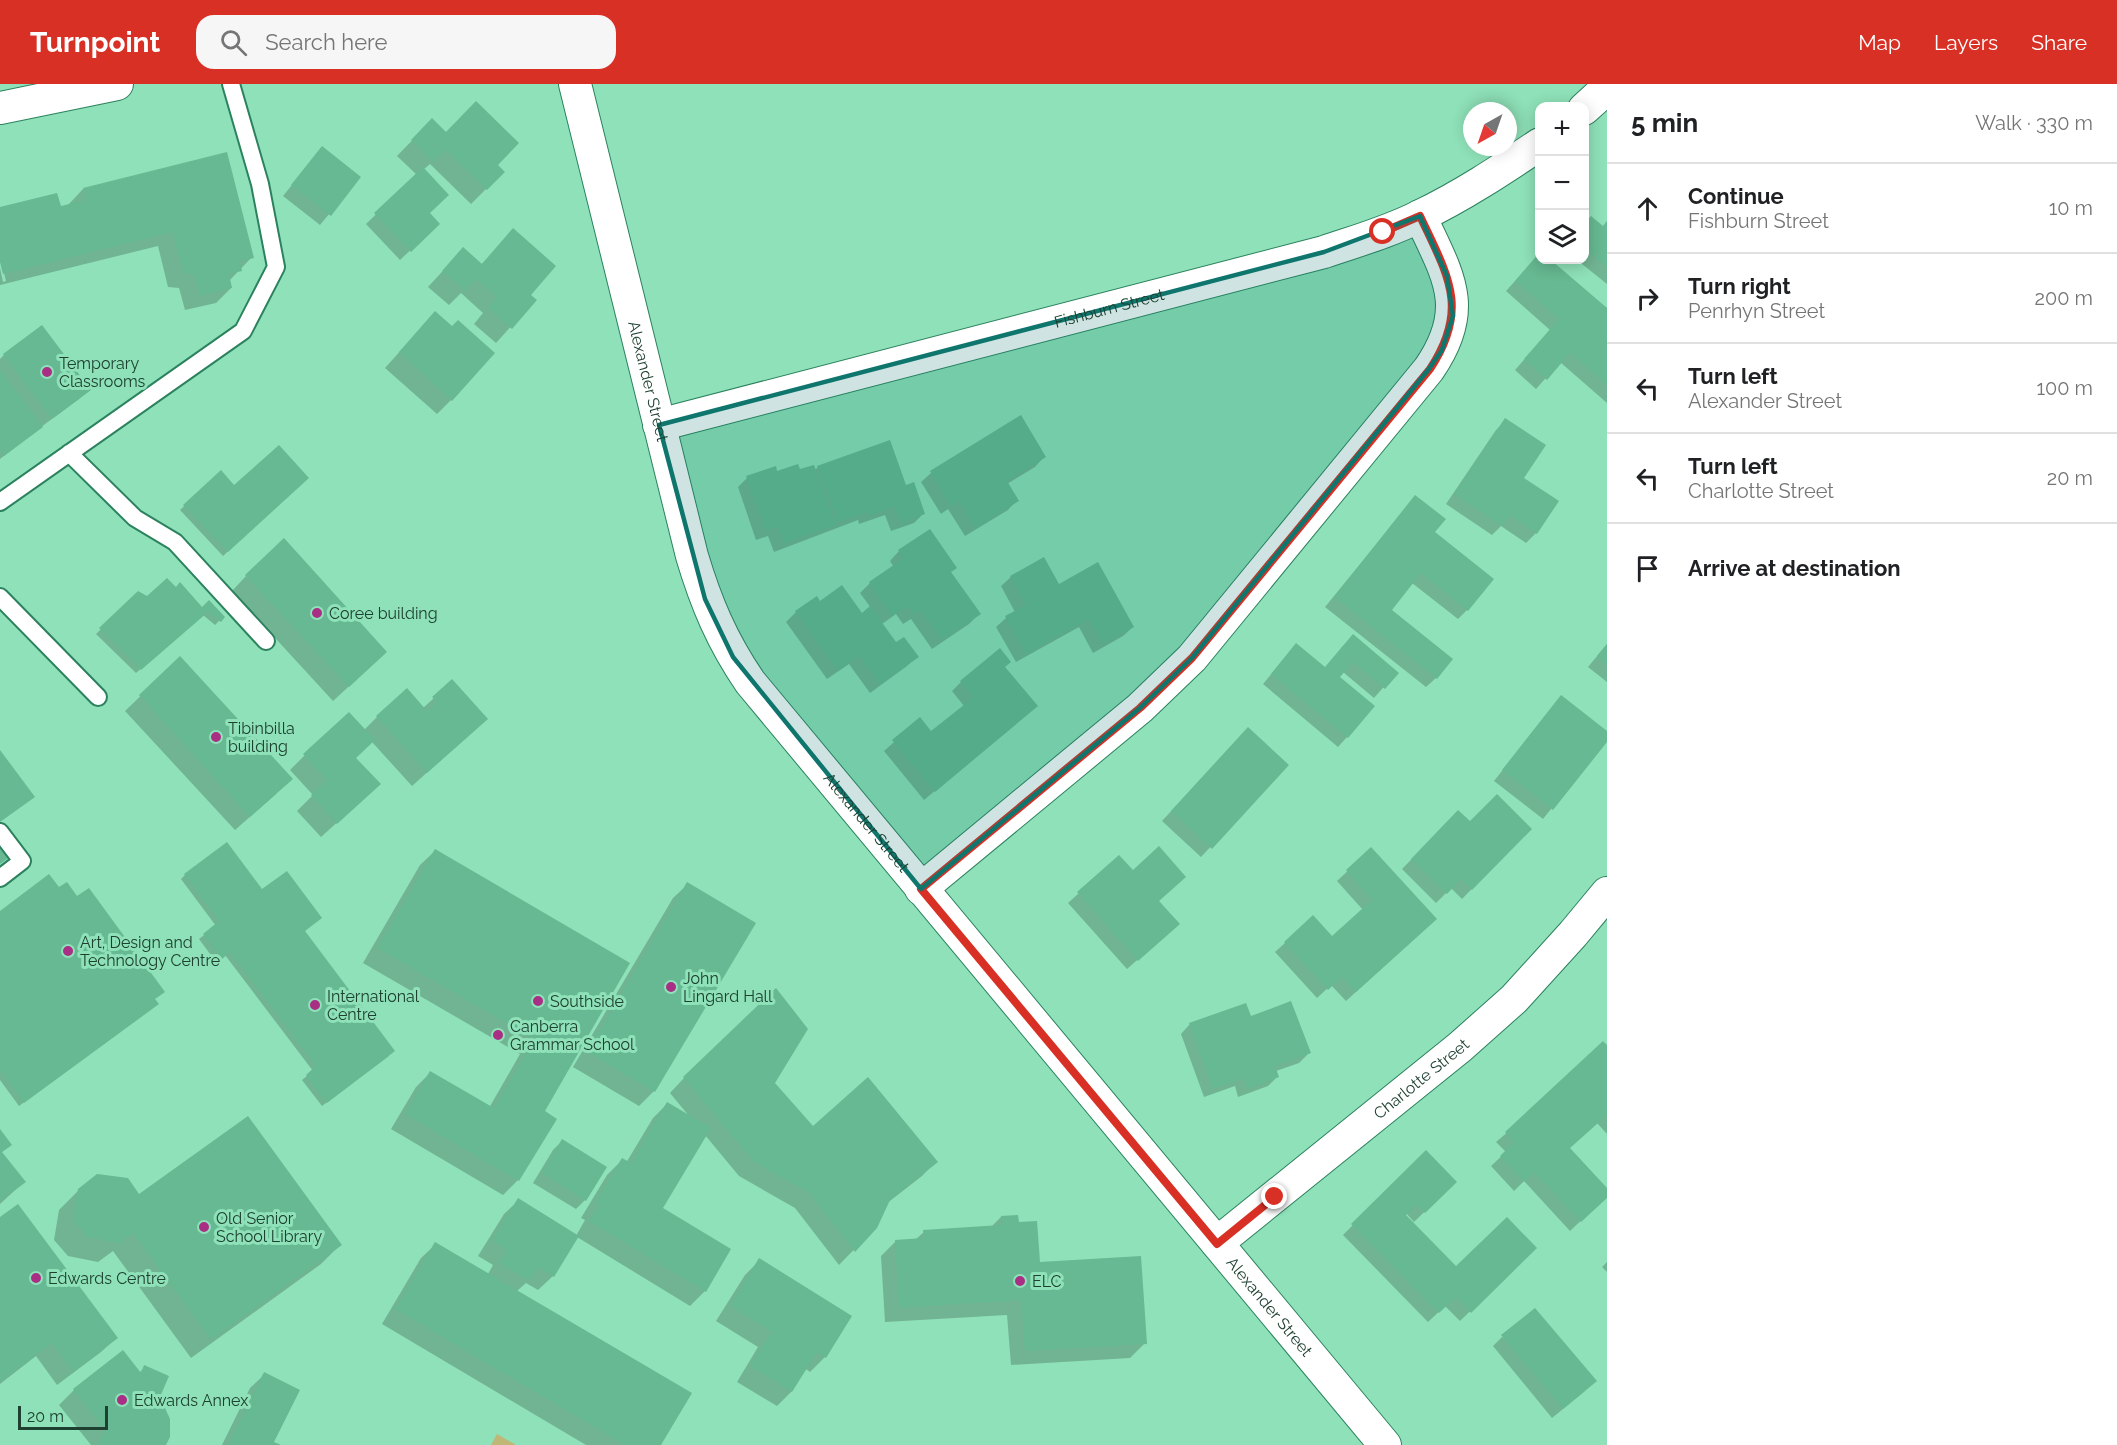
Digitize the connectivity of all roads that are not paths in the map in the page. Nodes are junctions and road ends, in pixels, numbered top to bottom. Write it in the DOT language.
graph roads {
  1 [pos="117,84"];
  2 [pos="231,84"];
  3 [pos="574,84"];
  4 [pos="1607,88"];
  5 [pos="1589,104"];
  6 [pos="0,108"];
  7 [pos="1535,147"];
  8 [pos="1420,216"];
  9 [pos="659,426"];
  10 [pos="69,453"];
  11 [pos="0,502"];
  12 [pos="0,597"];
  13 [pos="266,641"];
  14 [pos="98,697"];
  15 [pos="0,832"];
  16 [pos="0,878"];
  17 [pos="921,889"];
  18 [pos="1607,893"];
  19 [pos="1217,1244"];
  20 [pos="1385,1445"];
  1 -- 6 [label="street"];
  2 -- 10 [label="lane"];
  3 -- 9 [label="street, Alexander Street"];
  4 -- 5 [label="street"];
  7 -- 8 [label="street, Fishburn Street"];
  8 -- 9 [label="street, Fishburn Street"];
  8 -- 17 [label="street"];
  9 -- 17 [label="street, Alexander Street"];
  10 -- 11 [label="lane"];
  10 -- 13 [label="lane"];
  12 -- 14 [label="lane"];
  15 -- 16 [label="lane"];
  17 -- 19 [label="street, Alexander Street"];
  18 -- 19 [label="street, Charlotte Street"];
  19 -- 20 [label="street, Alexander Street"];
}
